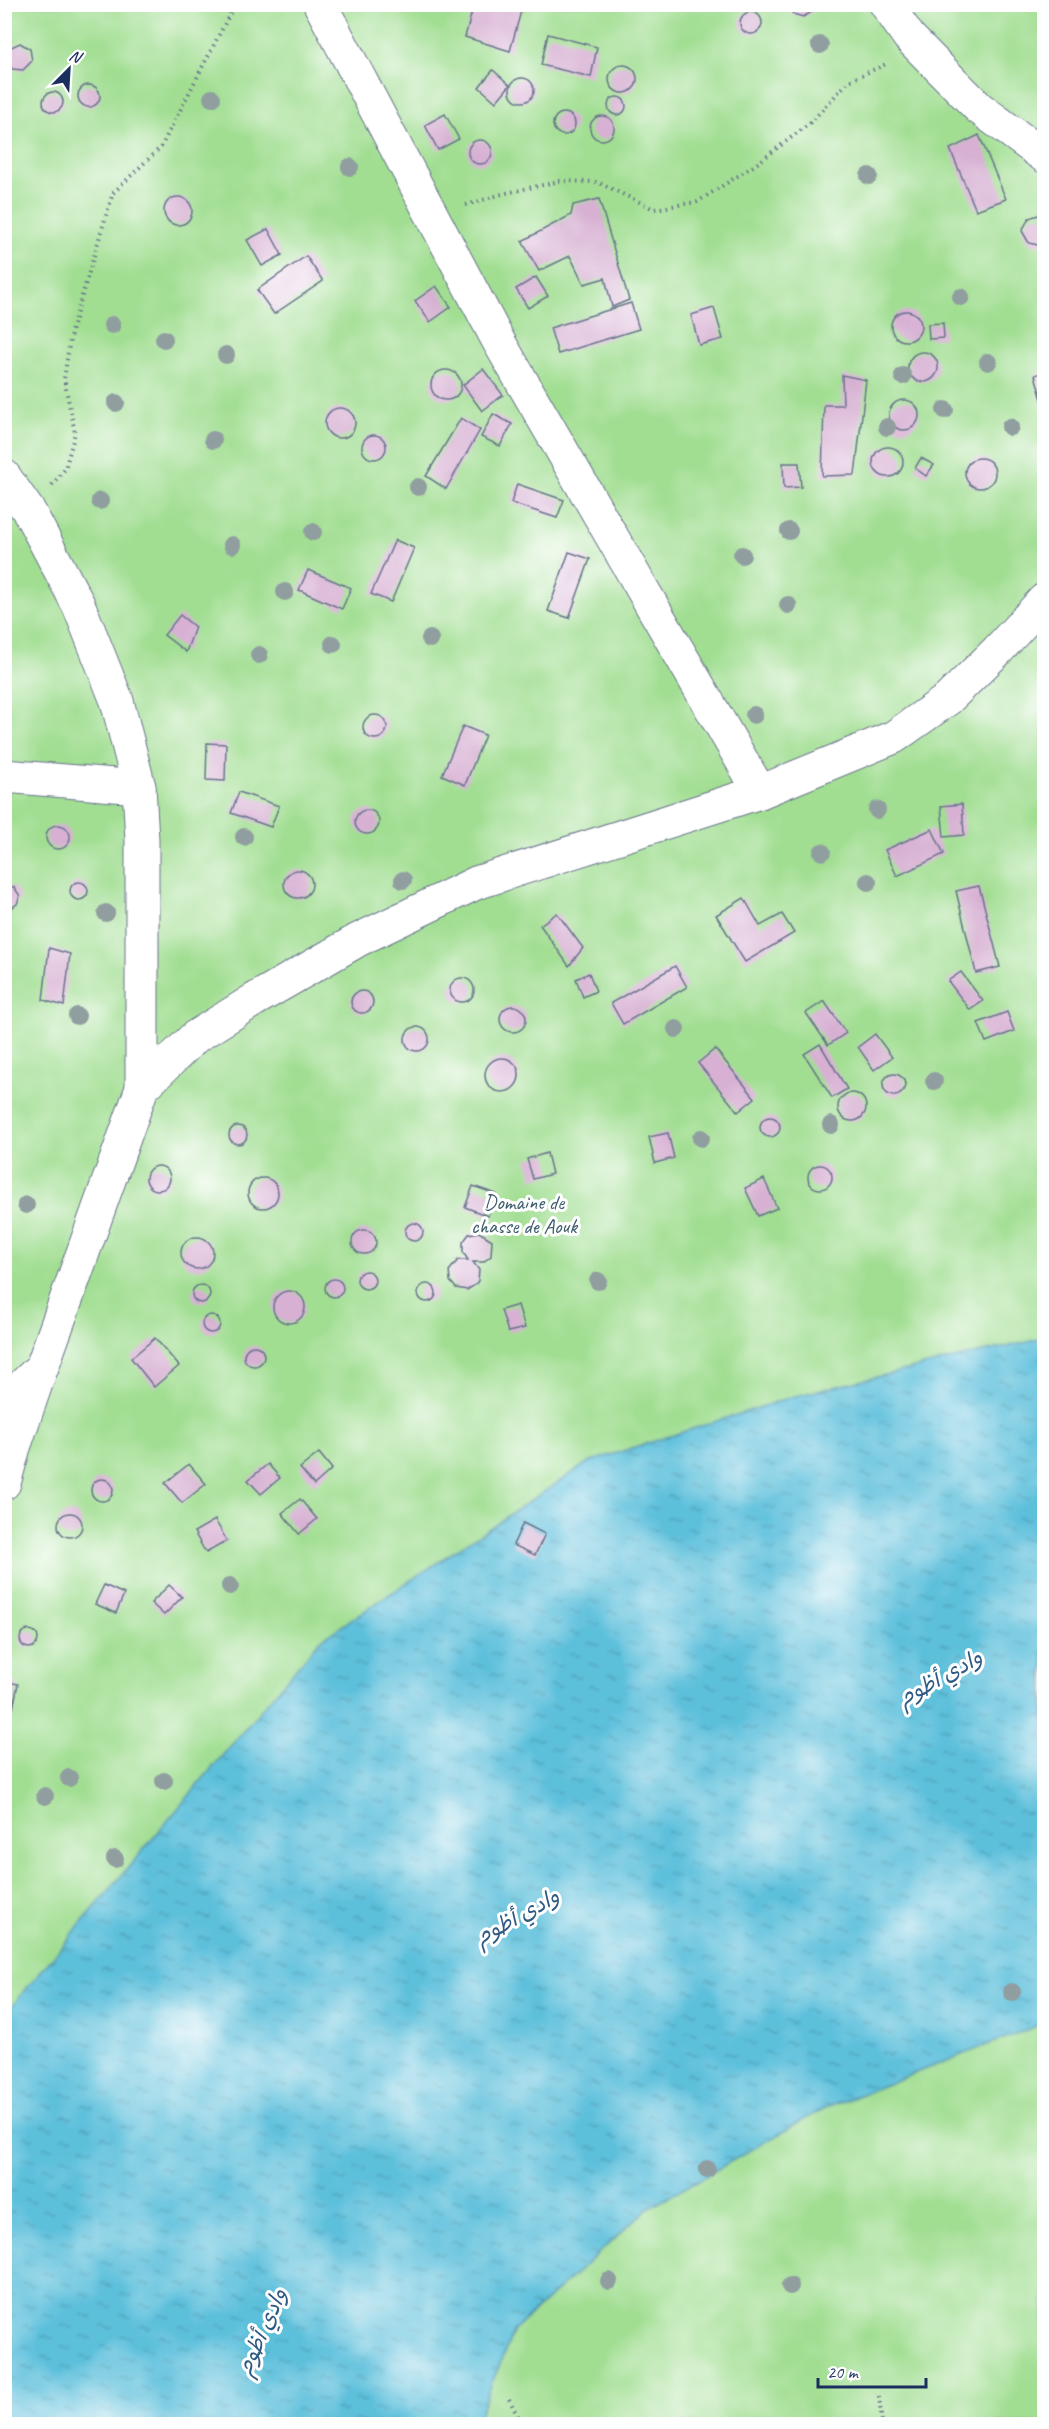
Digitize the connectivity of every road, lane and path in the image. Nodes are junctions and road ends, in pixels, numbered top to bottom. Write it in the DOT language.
graph roads {
  1 [pos="235,4"];
  2 [pos="320,4"];
  3 [pos="886,4"];
  4 [pos="909,37"];
  5 [pos="1044,156"];
  6 [pos="431,216"];
  7 [pos="4,476"];
  8 [pos="30,513"];
  9 [pos="1044,600"];
  10 [pos="4,776"];
  11 [pos="139,787"];
  12 [pos="760,792"];
  13 [pos="142,1088"];
  14 [pos="42,1367"];
  15 [pos="4,1403"];
  16 [pos="4,1483"];
  17 [pos="879,2396"];
  18 [pos="509,2399"];
  19 [pos="522,2424"];
  20 [pos="882,2424"];
  1 -- 8 [label="path"];
  2 -- 6 [label="street"];
  3 -- 4 [label="street"];
  4 -- 5 [label="street"];
  4 -- 6 [label="path"];
  6 -- 12 [label="street"];
  7 -- 8 [label="street"];
  8 -- 11 [label="street"];
  9 -- 12 [label="street"];
  10 -- 11 [label="street"];
  11 -- 13 [label="street"];
  12 -- 13 [label="street"];
  13 -- 14 [label="street"];
  14 -- 15 [label="street"];
  14 -- 16 [label="street"];
  17 -- 20 [label="path"];
  18 -- 19 [label="path"];
}
